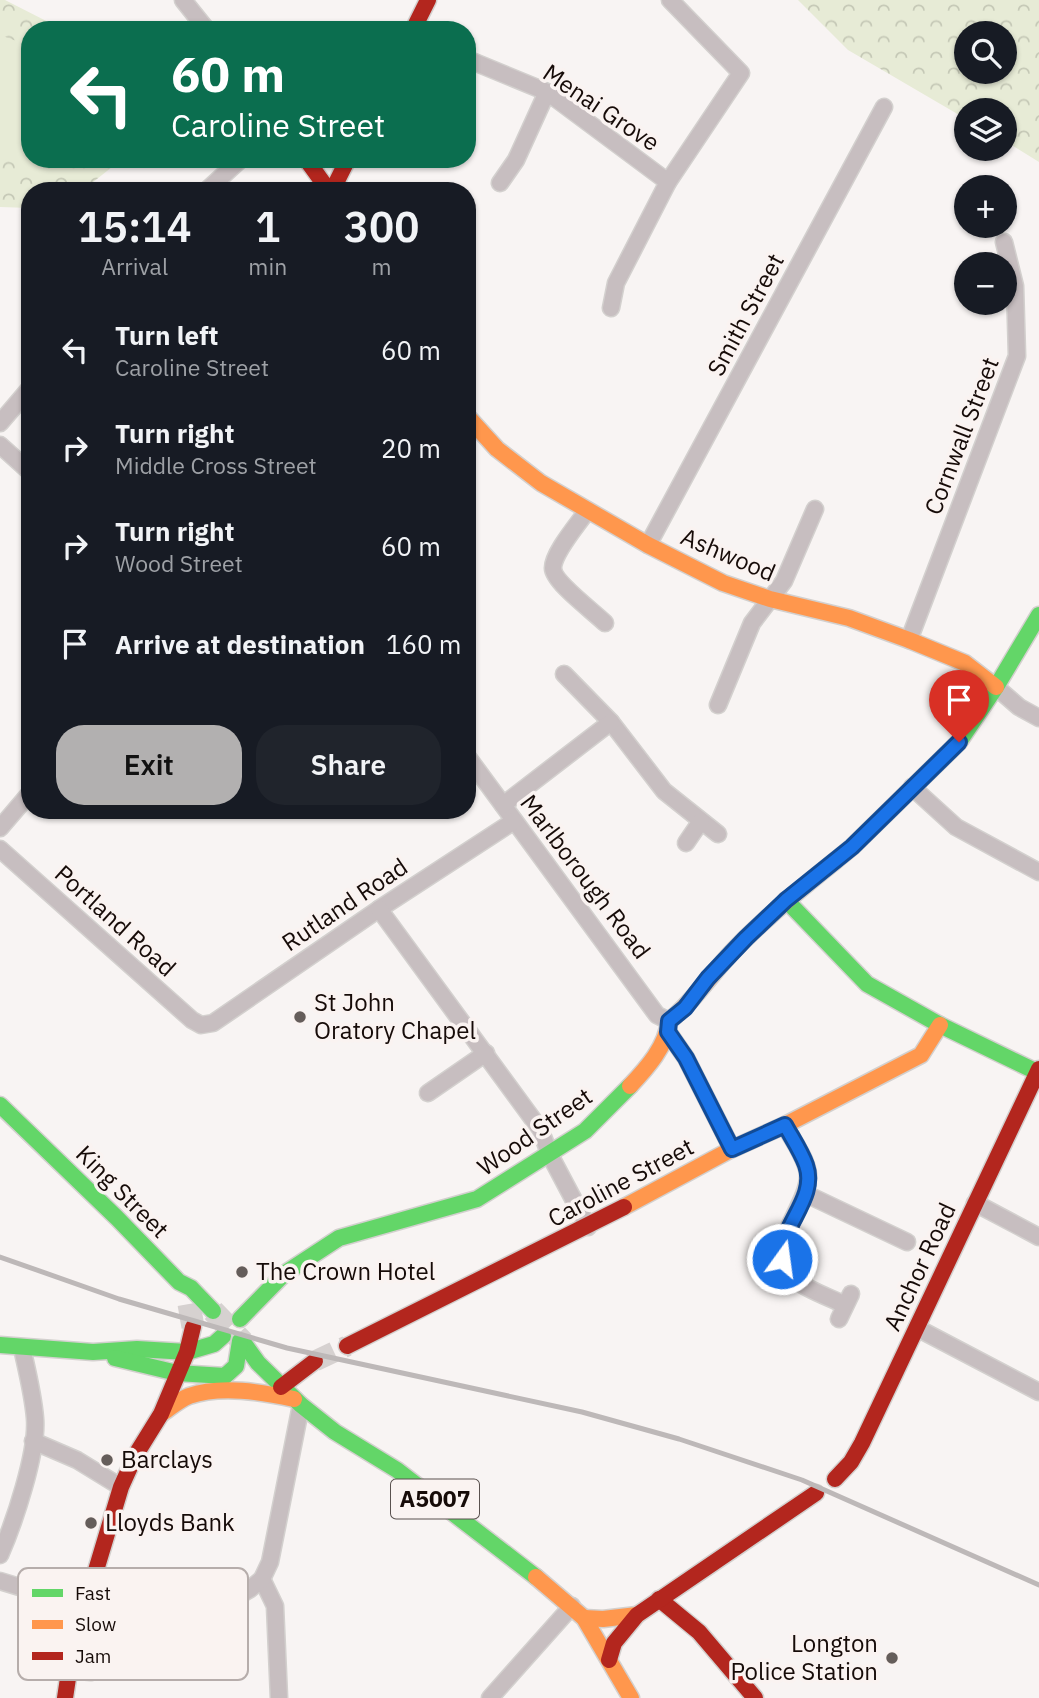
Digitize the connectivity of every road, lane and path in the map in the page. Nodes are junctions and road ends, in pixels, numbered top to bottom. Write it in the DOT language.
graph roads {
  1 [pos="183,0"];
  2 [pos="428,0"];
  3 [pos="670,0"];
  4 [pos="200,21"];
  5 [pos="418,21"];
  6 [pos="476,63"];
  7 [pos="547,92"];
  8 [pos="884,107"];
  9 [pos="231,168"];
  10 [pos="313,168"];
  11 [pos="216,182"];
  12 [pos="324,182"];
  13 [pos="668,182"];
  14 [pos="500,183"];
  15 [pos="1004,242"];
  16 [pos="611,308"];
  17 [pos="21,398"];
  18 [pos="0,423"];
  19 [pos="476,426"];
  20 [pos="0,445"];
  21 [pos="21,464"];
  22 [pos="815,509"];
  23 [pos="587,511"];
  24 [pos="648,545"];
  25 [pos="770,599"];
  26 [pos="1039,614"];
  27 [pos="605,623"];
  28 [pos="909,640"];
  29 [pos="564,674"];
  30 [pos="996,687"];
  31 [pos="718,705"];
  32 [pos="1039,718"];
  33 [pos="611,722"];
  34 [pos="476,768"];
  35 [pos="912,787"];
  36 [pos="21,804"];
  37 [pos="503,805"];
  38 [pos="514,821"];
  39 [pos="701,821"];
  40 [pos="0,828"];
  41 [pos="718,834"];
  42 [pos="686,843"];
  43 [pos="0,849"];
  44 [pos="1039,872"];
  45 [pos="786,900"];
  46 [pos="379,909"];
  47 [pos="201,1025"];
  48 [pos="940,1025"];
  49 [pos="669,1026"];
  50 [pos="486,1053"];
  51 [pos="1038,1071"];
  52 [pos="428,1093"];
  53 [pos="0,1105"];
  54 [pos="785,1125"];
  55 [pos="732,1149"];
  56 [pos="550,1155"];
  57 [pos="806,1194"];
  58 [pos="975,1203"];
  59 [pos="588,1227"];
  60 [pos="1039,1237"];
  61 [pos="907,1242"];
  62 [pos="179,1282"];
  63 [pos="189,1304"];
  64 [pos="845,1306"];
  65 [pos="213,1311"];
  66 [pos="240,1319"];
  67 [pos="193,1327"];
  68 [pos="917,1328"];
  69 [pos="223,1336"];
  70 [pos="0,1345"];
  71 [pos="346,1346"];
  72 [pos="22,1348"];
  73 [pos="93,1352"];
  74 [pos="187,1352"];
  75 [pos="315,1361"];
  76 [pos="177,1373"];
  77 [pos="281,1387"];
  78 [pos="1039,1392"];
  79 [pos="297,1402"];
  80 [pos="161,1414"];
  81 [pos="33,1441"];
  82 [pos="835,1479"];
  83 [pos="121,1487"];
  84 [pos="816,1493"];
  85 [pos="4,1538"];
  86 [pos="0,1555"];
  87 [pos="97,1568"];
  88 [pos="262,1579"];
  89 [pos="0,1581"];
  90 [pos="18,1587"];
  91 [pos="248,1590"];
  92 [pos="659,1599"];
  93 [pos="572,1606"];
  94 [pos="637,1615"];
  95 [pos="584,1618"];
  96 [pos="609,1660"];
  97 [pos="68,1680"];
  98 [pos="65,1698"];
  99 [pos="279,1698"];
  100 [pos="490,1698"];
  101 [pos="631,1698"];
  102 [pos="755,1698"];
  1 -- 4 [label="street"];
  2 -- 5 [label="street"];
  3 -- 13 [label="street, Menai Grove"];
  6 -- 7 [label="street, Menai Grove"];
  7 -- 13 [label="street, Menai Grove"];
  7 -- 14 [label="street"];
  8 -- 24 [label="street, Smith Street"];
  9 -- 11 [label="street"];
  10 -- 12 [label="street"];
  13 -- 16 [label="street, Menai Grove"];
  15 -- 28 [label="street, Cornwall Street"];
  17 -- 18 [label="street"];
  19 -- 23 [label="street, Ashwood"];
  20 -- 21 [label="street"];
  22 -- 25 [label="street"];
  23 -- 24 [label="street, Ashwood"];
  23 -- 27 [label="street"];
  24 -- 25 [label="street, Ashwood"];
  25 -- 28 [label="street, Ashwood"];
  25 -- 31 [label="street"];
  26 -- 30 [label="street, Wood Street"];
  28 -- 30 [label="street, Ashwood"];
  29 -- 33 [label="street"];
  30 -- 32 [label="street"];
  30 -- 35 [label="street, Wood Street"];
  33 -- 37 [label="street"];
  33 -- 39 [label="street"];
  34 -- 37 [label="street, Marlborough Road"];
  35 -- 44 [label="street"];
  35 -- 45 [label="street, Wood Street"];
  36 -- 40 [label="street"];
  37 -- 38 [label="street, Marlborough Road"];
  38 -- 46 [label="street, Rutland Road"];
  38 -- 49 [label="street, Marlborough Road"];
  39 -- 41 [label="street"];
  39 -- 42 [label="street"];
  43 -- 47 [label="street, Portland Road"];
  45 -- 48 [label="street"];
  45 -- 49 [label="street, Wood Street"];
  46 -- 47 [label="street, Rutland Road"];
  46 -- 50 [label="street"];
  48 -- 51 [label="street"];
  48 -- 54 [label="street, Caroline Street"];
  49 -- 55 [label="street"];
  49 -- 56 [label="street, Wood Street"];
  50 -- 52 [label="street"];
  50 -- 56 [label="street"];
  51 -- 58 [label="street, Anchor Road"];
  53 -- 62 [label="street, King Street"];
  54 -- 55 [label="street, Caroline Street"];
  54 -- 57 [label="street"];
  55 -- 59 [label="street, Caroline Street"];
  56 -- 59 [label="street"];
  56 -- 66 [label="street, Wood Street"];
  57 -- 61 [label="street"];
  57 -- 64 [label="street"];
  58 -- 60 [label="street"];
  58 -- 68 [label="street, Anchor Road"];
  59 -- 71 [label="street, Caroline Street"];
  62 -- 63 [label="street"];
  62 -- 65 [label="street, King Street"];
  67 -- 74 [label="street"];
  68 -- 78 [label="street"];
  68 -- 82 [label="street, Anchor Road"];
  69 -- 74 [label="street"];
  70 -- 72 [label="street"];
  72 -- 73 [label="street"];
  72 -- 81 [label="street"];
  73 -- 74 [label="street"];
  73 -- 76 [label="street"];
  74 -- 76 [label="street"];
  75 -- 77 [label="street"];
  76 -- 77 [label="street, A5007"];
  76 -- 80 [label="street"];
  77 -- 79 [label="street, A5007"];
  79 -- 80 [label="street"];
  79 -- 88 [label="street"];
  79 -- 93 [label="street, A5007"];
  80 -- 83 [label="street"];
  81 -- 83 [label="street"];
  81 -- 85 [label="street"];
  83 -- 87 [label="street"];
  84 -- 92 [label="street"];
  85 -- 86 [label="street"];
  88 -- 91 [label="street"];
  88 -- 99 [label="street"];
  89 -- 90 [label="street"];
  92 -- 94 [label="street"];
  92 -- 102 [label="street"];
  93 -- 95 [label="street, A5007"];
  93 -- 100 [label="street"];
  94 -- 95 [label="street"];
  94 -- 96 [label="street"];
  95 -- 96 [label="street, A5007"];
  96 -- 101 [label="street, A5007"];
  97 -- 98 [label="street"];
}
